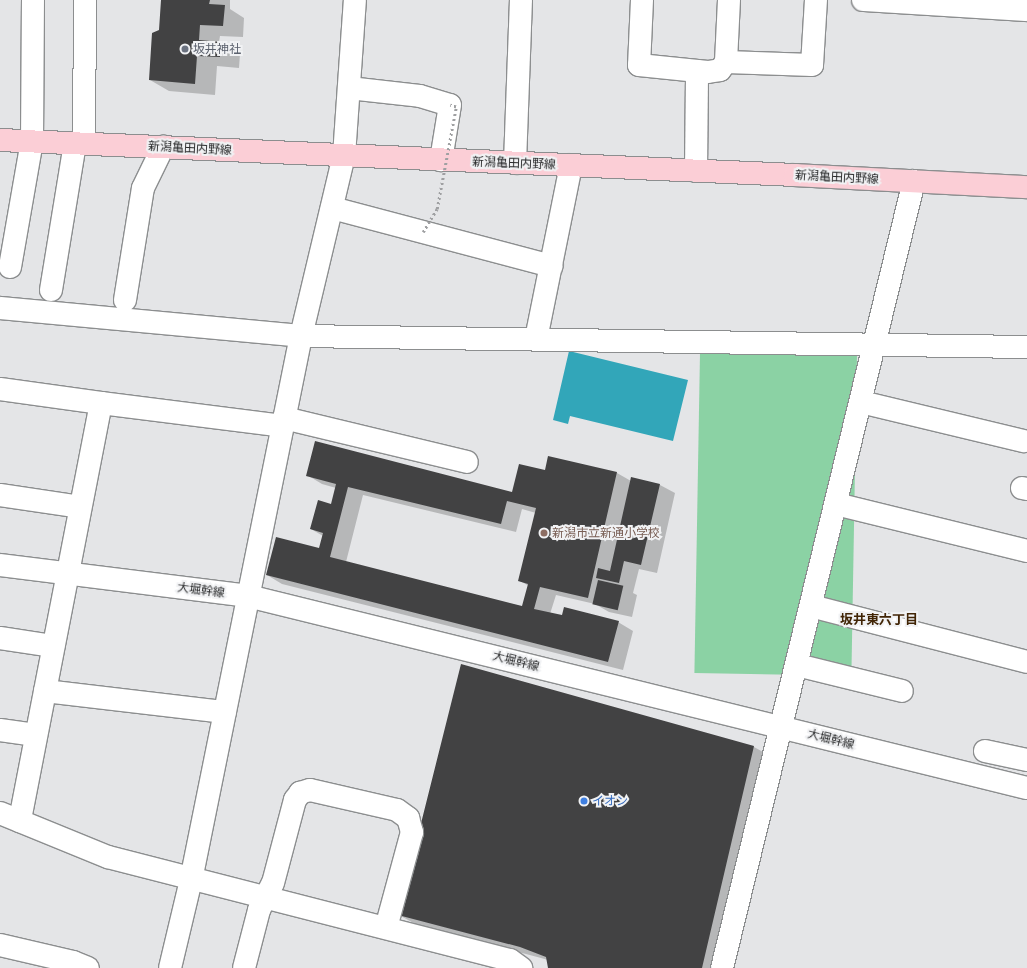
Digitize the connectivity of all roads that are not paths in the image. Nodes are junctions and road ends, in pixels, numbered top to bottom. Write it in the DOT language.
graph roads {
  1 [pos="33,0"];
  2 [pos="85,0"];
  3 [pos="355,0"];
  4 [pos="521,0"];
  5 [pos="642,0"];
  6 [pos="729,0"];
  7 [pos="816,0"];
  8 [pos="862,0"];
  9 [pos="1027,10"];
  10 [pos="726,62"];
  11 [pos="697,71"];
  12 [pos="349,88"];
  13 [pos="0,140"];
  14 [pos="32,141"];
  15 [pos="80,143"];
  16 [pos="164,147"];
  17 [pos="344,156"];
  18 [pos="441,160"];
  19 [pos="515,163"];
  20 [pos="571,165"];
  21 [pos="696,171"];
  22 [pos="914,181"];
  23 [pos="1027,188"];
  24 [pos="332,208"];
  25 [pos="551,266"];
  26 [pos="10,267"];
  27 [pos="51,290"];
  28 [pos="125,300"];
  29 [pos="0,308"];
  30 [pos="301,336"];
  31 [pos="536,339"];
  32 [pos="874,344"];
  33 [pos="1027,347"];
  34 [pos="0,389"];
  35 [pos="861,402"];
  36 [pos="101,403"];
  37 [pos="284,422"];
  38 [pos="1024,441"];
  39 [pos="467,462"];
  40 [pos="0,495"];
  41 [pos="836,504"];
  42 [pos="80,507"];
  43 [pos="1027,551"];
  44 [pos="0,565"];
  45 [pos="67,574"];
  46 [pos="248,596"];
  47 [pos="811,606"];
  48 [pos="0,638"];
  49 [pos="53,646"];
  50 [pos="1027,662"];
  51 [pos="797,665"];
  52 [pos="45,691"];
  53 [pos="902,691"];
  54 [pos="225,712"];
  55 [pos="782,726"];
  56 [pos="0,730"];
  57 [pos="36,735"];
  58 [pos="985,751"];
  59 [pos="1027,760"];
  60 [pos="1027,788"];
  61 [pos="0,813"];
  62 [pos="20,821"];
  63 [pos="191,880"];
  64 [pos="266,897"];
  65 [pos="386,928"];
  66 [pos="0,945"];
  67 [pos="88,968"];
  68 [pos="170,968"];
  69 [pos="244,968"];
  70 [pos="521,968"];
  71 [pos="722,968"];
  1 -- 14 [label="street"];
  2 -- 15 [label="street"];
  3 -- 12 [label="street"];
  4 -- 19 [label="street"];
  5 -- 11 [label="street"];
  6 -- 10 [label="street"];
  7 -- 10 [label="street"];
  8 -- 9 [label="street"];
  10 -- 11 [label="street"];
  11 -- 21 [label="street"];
  12 -- 17 [label="street"];
  12 -- 18 [label="street"];
  13 -- 14 [label="main road, 新潟亀田内野線"];
  14 -- 15 [label="main road, 新潟亀田内野線"];
  14 -- 26 [label="street"];
  15 -- 16 [label="main road, 新潟亀田内野線"];
  15 -- 27 [label="street"];
  16 -- 17 [label="main road, 新潟亀田内野線"];
  16 -- 28 [label="street"];
  17 -- 18 [label="main road, 新潟亀田内野線"];
  17 -- 24 [label="street"];
  18 -- 19 [label="main road, 新潟亀田内野線"];
  19 -- 20 [label="main road, 新潟亀田内野線"];
  20 -- 21 [label="main road, 新潟亀田内野線"];
  20 -- 25 [label="street"];
  21 -- 22 [label="main road, 新潟亀田内野線"];
  22 -- 23 [label="main road, 新潟亀田内野線"];
  22 -- 32 [label="street"];
  24 -- 25 [label="street"];
  24 -- 30 [label="street"];
  25 -- 31 [label="street"];
  29 -- 30 [label="street"];
  30 -- 31 [label="street"];
  30 -- 37 [label="street"];
  31 -- 32 [label="street"];
  32 -- 33 [label="street"];
  32 -- 35 [label="street"];
  34 -- 36 [label="street"];
  35 -- 38 [label="street"];
  35 -- 41 [label="street"];
  36 -- 37 [label="street"];
  36 -- 42 [label="street"];
  37 -- 39 [label="street"];
  37 -- 46 [label="street"];
  40 -- 42 [label="street"];
  41 -- 43 [label="street"];
  41 -- 47 [label="street"];
  42 -- 45 [label="street"];
  44 -- 45 [label="street, 大堀幹線"];
  45 -- 46 [label="street, 大堀幹線"];
  45 -- 49 [label="street"];
  46 -- 54 [label="street"];
  46 -- 55 [label="street, 大堀幹線"];
  47 -- 50 [label="street"];
  47 -- 51 [label="street"];
  48 -- 49 [label="street"];
  49 -- 52 [label="street"];
  51 -- 53 [label="street"];
  51 -- 55 [label="street"];
  52 -- 54 [label="street"];
  52 -- 57 [label="street"];
  54 -- 63 [label="street"];
  55 -- 60 [label="street, 大堀幹線"];
  55 -- 71 [label="street"];
  56 -- 57 [label="street"];
  57 -- 62 [label="street"];
  58 -- 59 [label="street"];
  61 -- 62 [label="street"];
  62 -- 63 [label="street"];
  63 -- 64 [label="street"];
  63 -- 68 [label="street"];
  64 -- 65 [label="street"];
  64 -- 65 [label="street"];
  64 -- 69 [label="street"];
  65 -- 70 [label="street"];
  66 -- 67 [label="street"];
}
